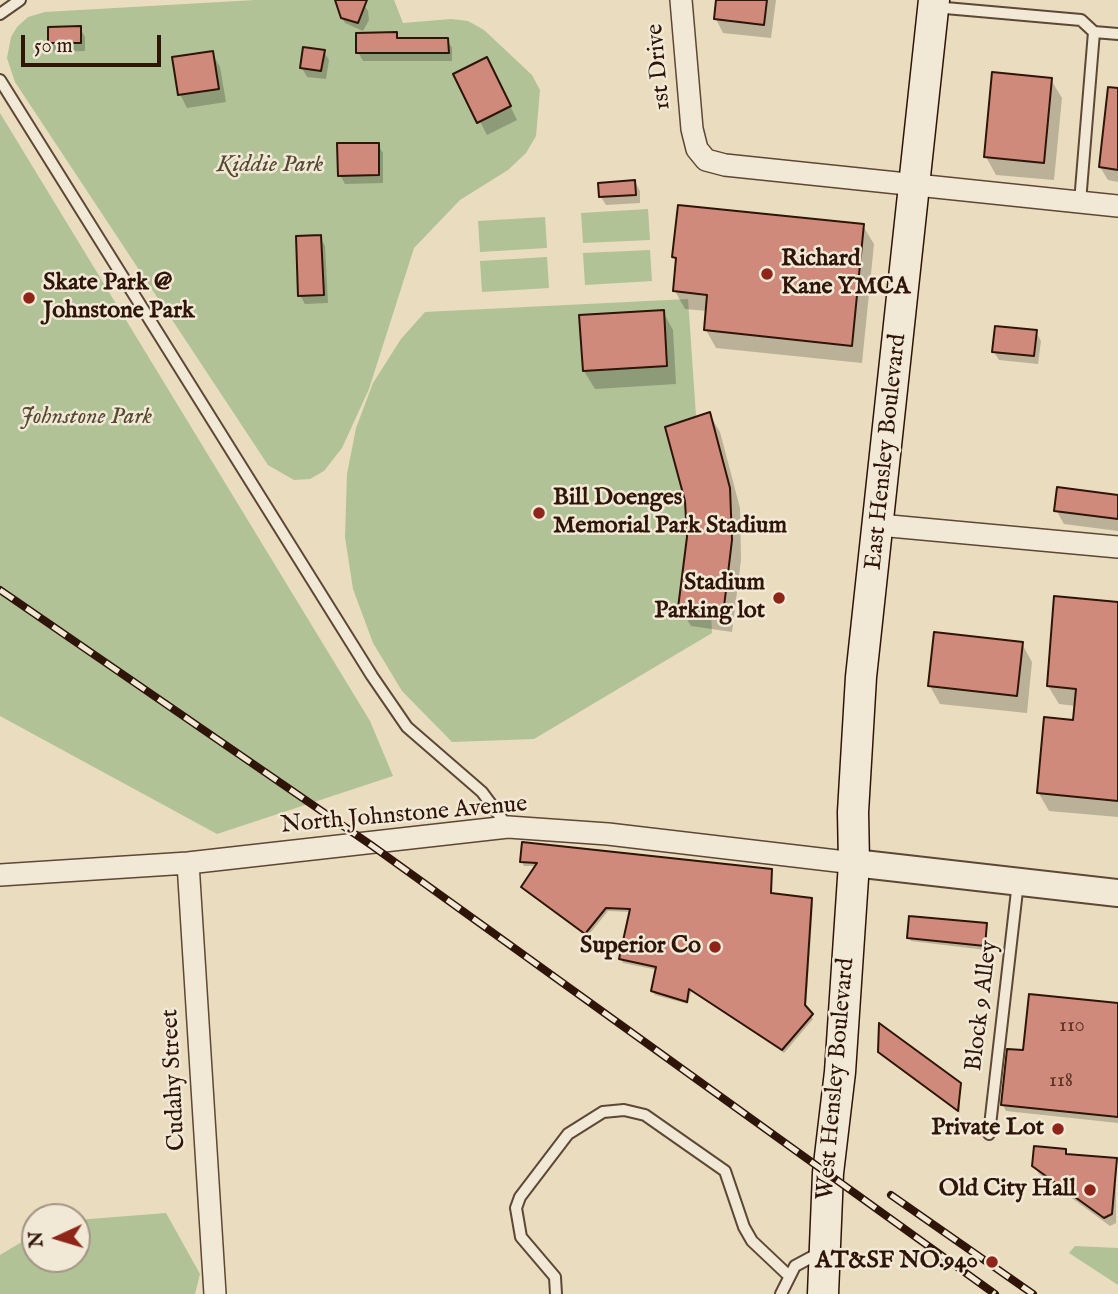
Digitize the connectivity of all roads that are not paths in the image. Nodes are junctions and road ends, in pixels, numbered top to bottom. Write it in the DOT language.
graph roads {
  1 [pos="20,0"];
  2 [pos="681,0"];
  3 [pos="934,3"];
  4 [pos="0,14"];
  5 [pos="1094,32"];
  6 [pos="1118,34"];
  7 [pos="0,80"];
  8 [pos="916,183"];
  9 [pos="1080,202"];
  10 [pos="1118,206"];
  11 [pos="879,525"];
  12 [pos="1118,547"];
  13 [pos="508,827"];
  14 [pos="188,863"];
  15 [pos="854,863"];
  16 [pos="0,874"];
  17 [pos="1018,882"];
  18 [pos="1118,893"];
  19 [pos="989,1134"];
  20 [pos="824,1251"];
  21 [pos="788,1275"];
  22 [pos="215,1294"];
  23 [pos="556,1294"];
  24 [pos="781,1294"];
  25 [pos="823,1294"];
  1 -- 4 [label="lane"];
  2 -- 8 [label="street, 1st Drive"];
  3 -- 5 [label="lane"];
  3 -- 8 [label="main road, East Hensley Boulevard"];
  5 -- 6 [label="lane"];
  5 -- 9 [label="lane"];
  7 -- 13 [label="lane"];
  8 -- 9 [label="street"];
  8 -- 11 [label="main road, East Hensley Boulevard"];
  9 -- 10 [label="street"];
  11 -- 12 [label="street"];
  11 -- 15 [label="main road, East Hensley Boulevard"];
  13 -- 14 [label="street, North Johnstone Avenue"];
  13 -- 15 [label="street, North Johnstone Avenue"];
  14 -- 16 [label="street, North Johnstone Avenue"];
  14 -- 22 [label="street, Cudahy Street"];
  15 -- 17 [label="street"];
  15 -- 20 [label="main road, West Hensley Boulevard"];
  17 -- 18 [label="street"];
  17 -- 19 [label="lane, Block 9 Alley"];
  20 -- 21 [label="lane"];
  20 -- 25 [label="main road, West Hensley Boulevard"];
  21 -- 23 [label="lane"];
  21 -- 24 [label="lane"];
}
